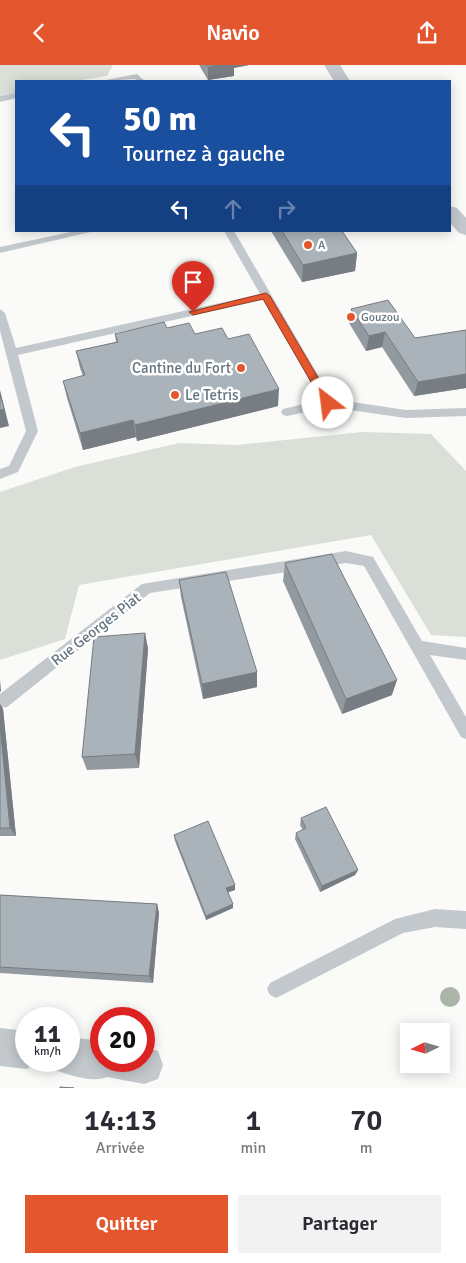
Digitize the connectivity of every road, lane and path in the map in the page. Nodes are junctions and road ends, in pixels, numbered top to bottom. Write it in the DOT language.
graph roads {
  1 [pos="332,65"];
  2 [pos="112,80"];
  3 [pos="140,80"];
  4 [pos="341,80"];
  5 [pos="15,96"];
  6 [pos="0,99"];
  7 [pos="451,214"];
  8 [pos="466,229"];
  9 [pos="85,232"];
  10 [pos="230,232"];
  11 [pos="0,250"];
  12 [pos="266,296"];
  13 [pos="0,313"];
  14 [pos="12,353"];
  15 [pos="328,403"];
  16 [pos="287,412"];
  17 [pos="466,412"];
  18 [pos="0,474"];
  19 [pos="417,647"];
  20 [pos="466,654"];
  21 [pos="2,702"];
  22 [pos="466,732"];
  23 [pos="466,920"];
  24 [pos="276,989"];
  25 [pos="0,1047"];
  26 [pos="15,1049"];
  1 -- 4 [label="street"];
  2 -- 3 [label="lane"];
  5 -- 6 [label="lane"];
  7 -- 8 [label="street"];
  9 -- 11 [label="lane"];
  10 -- 12 [label="lane"];
  12 -- 14 [label="lane"];
  12 -- 15 [label="lane"];
  13 -- 14 [label="lane"];
  14 -- 18 [label="lane"];
  15 -- 16 [label="lane"];
  15 -- 17 [label="lane"];
  19 -- 20 [label="lane"];
  19 -- 21 [label="lane, Rue Georges Piat"];
  19 -- 22 [label="lane, Rue Georges Piat"];
  23 -- 24 [label="lane"];
  25 -- 26 [label="street"];
}
